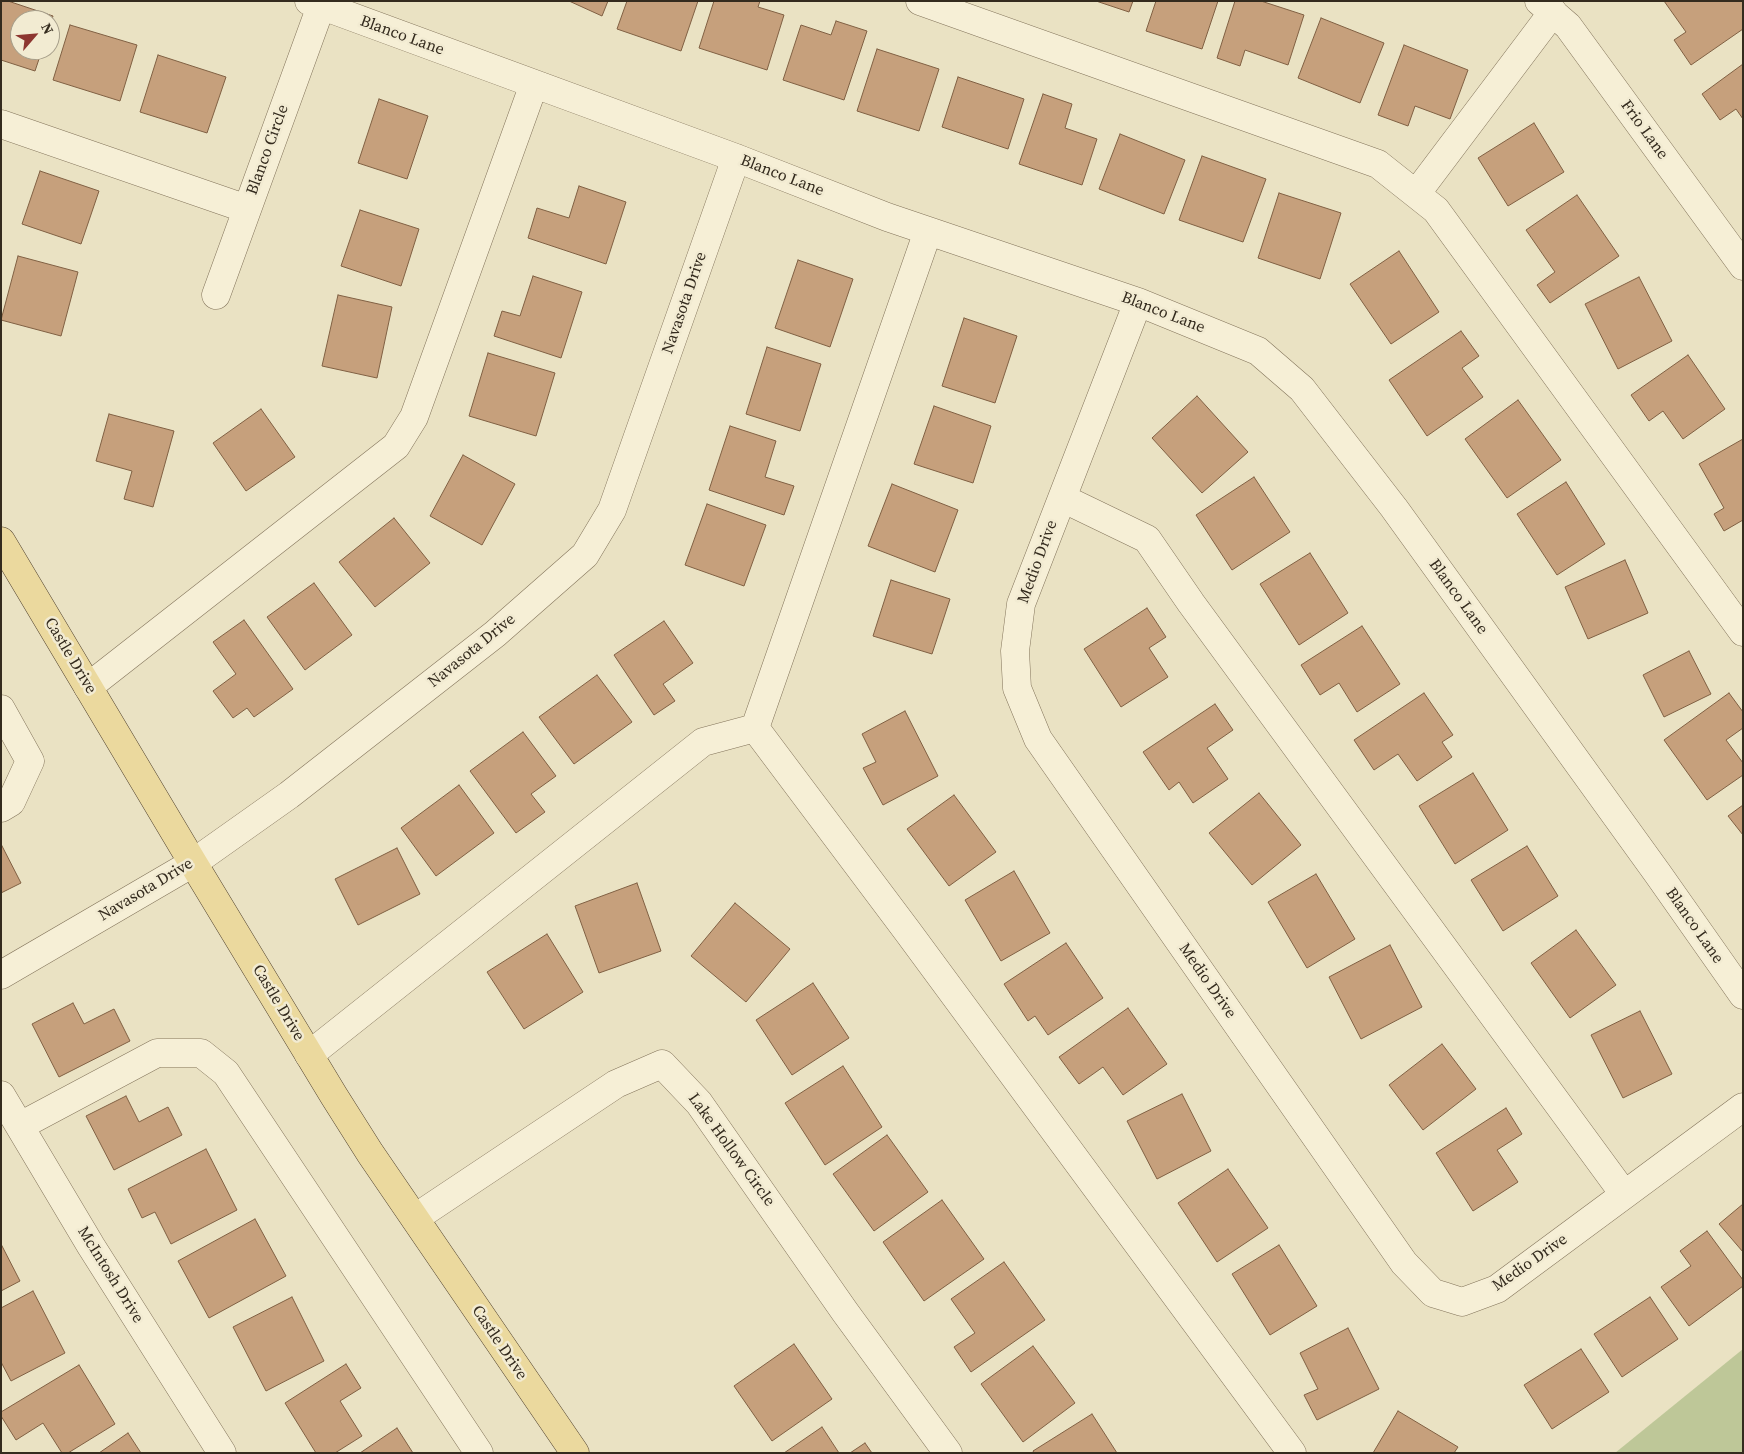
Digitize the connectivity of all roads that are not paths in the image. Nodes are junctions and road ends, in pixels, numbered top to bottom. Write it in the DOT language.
graph roads {
  1 [pos="920,1"];
  2 [pos="315,3"];
  3 [pos="1546,7"];
  4 [pos="534,84"];
  5 [pos="1,124"];
  6 [pos="736,158"];
  7 [pos="1416,194"];
  8 [pos="247,209"];
  9 [pos="928,230"];
  10 [pos="1743,266"];
  11 [pos="216,295"];
  12 [pos="1138,302"];
  13 [pos="1062,498"];
  14 [pos="1,541"];
  15 [pos="1743,632"];
  16 [pos="88,688"];
  17 [pos="1,709"];
  18 [pos="755,728"];
  19 [pos="1,808"];
  20 [pos="193,863"];
  21 [pos="1,975"];
  22 [pos="1743,995"];
  23 [pos="309,1056"];
  24 [pos="1,1095"];
  25 [pos="1743,1107"];
  26 [pos="20,1126"];
  27 [pos="1624,1194"];
  28 [pos="414,1218"];
  29 [pos="222,1453"];
  30 [pos="479,1453"];
  31 [pos="575,1453"];
  32 [pos="948,1453"];
  33 [pos="1292,1453"];
  1 -- 7 [label="street"];
  2 -- 4 [label="street, Blanco Lane"];
  2 -- 8 [label="street, Blanco Circle"];
  3 -- 7 [label="street"];
  3 -- 10 [label="street, Frio Lane"];
  4 -- 6 [label="street, Blanco Lane"];
  4 -- 16 [label="street"];
  5 -- 8 [label="street"];
  6 -- 9 [label="street, Blanco Lane"];
  6 -- 20 [label="street, Navasota Drive"];
  7 -- 15 [label="street"];
  8 -- 11 [label="street, Blanco Circle"];
  9 -- 12 [label="street, Blanco Lane"];
  9 -- 18 [label="street"];
  12 -- 13 [label="street, Medio Drive"];
  12 -- 22 [label="street, Blanco Lane"];
  13 -- 27 [label="street"];
  13 -- 27 [label="street, Medio Drive"];
  14 -- 16 [label="main road, Castle Drive"];
  16 -- 20 [label="main road, Castle Drive"];
  17 -- 19 [label="street"];
  18 -- 23 [label="street"];
  18 -- 33 [label="street"];
  20 -- 21 [label="street, Navasota Drive"];
  20 -- 23 [label="main road, Castle Drive"];
  23 -- 28 [label="main road, Castle Drive"];
  24 -- 26 [label="street, McIntosh Drive"];
  25 -- 27 [label="street, Medio Drive"];
  26 -- 29 [label="street, McIntosh Drive"];
  26 -- 30 [label="street"];
  28 -- 31 [label="main road, Castle Drive"];
  28 -- 32 [label="street, Lake Hollow Circle"];
}
